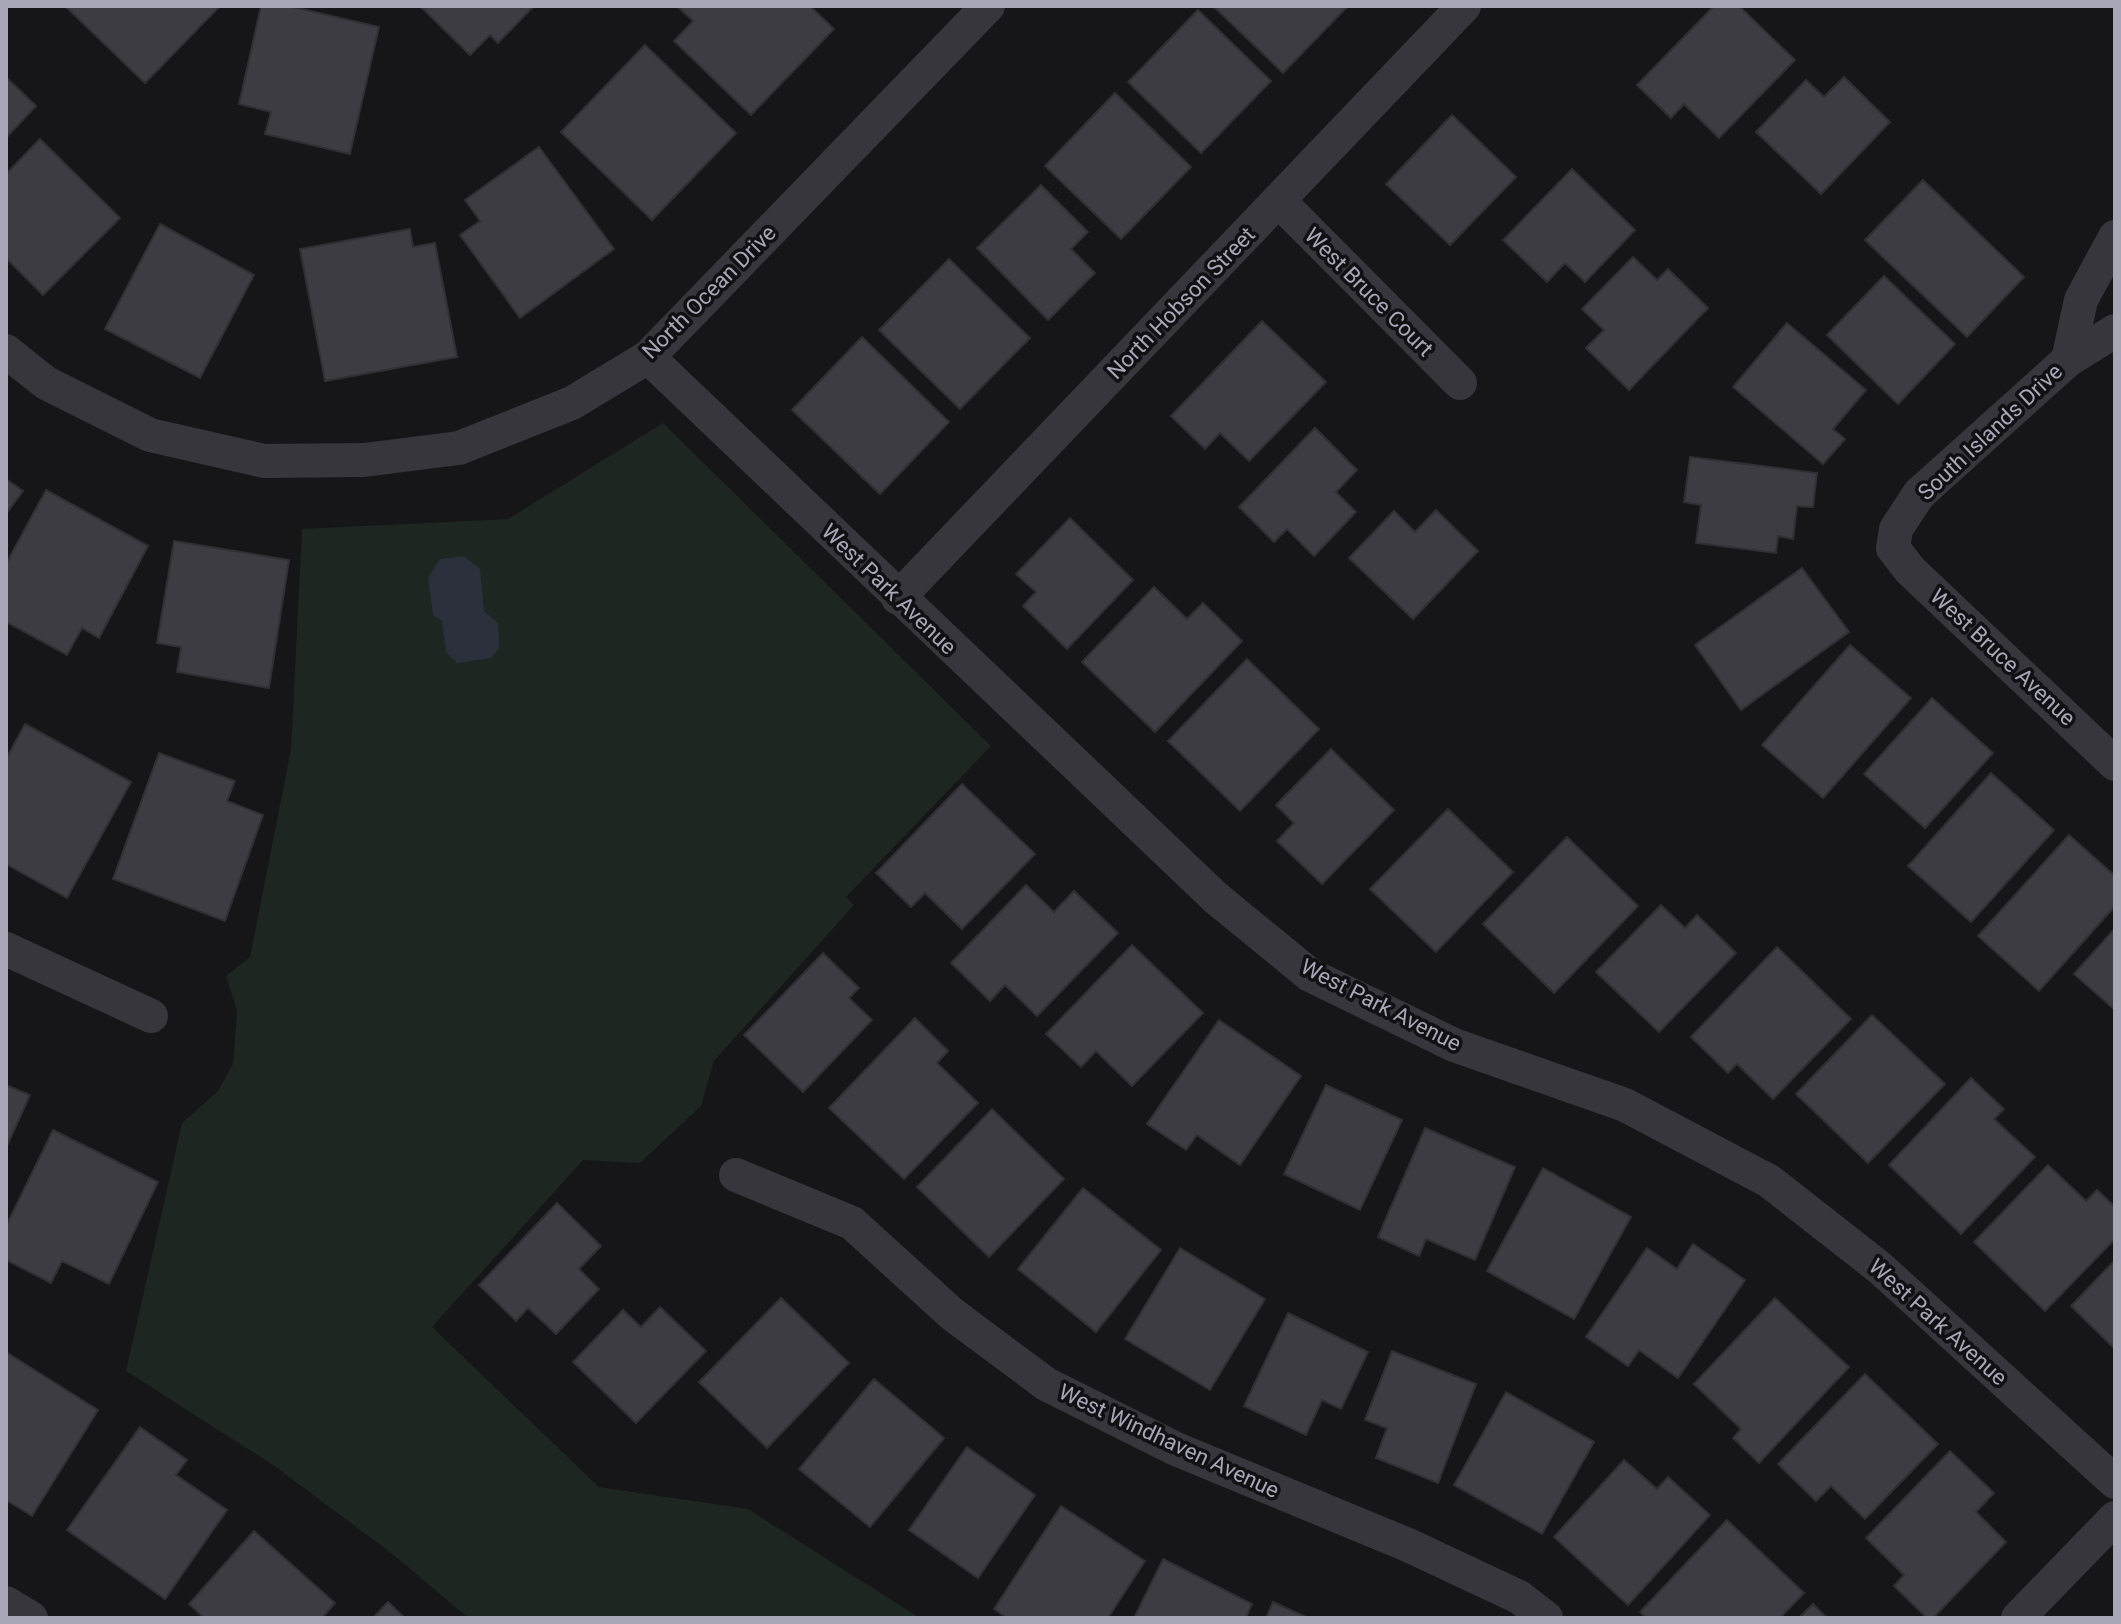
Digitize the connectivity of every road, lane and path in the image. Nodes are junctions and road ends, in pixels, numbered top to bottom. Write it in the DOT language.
graph roads {
  1 [pos="988,6"];
  2 [pos="1464,6"];
  3 [pos="1279,201"];
  4 [pos="2115,237"];
  5 [pos="2105,278"];
  6 [pos="2115,331"];
  7 [pos="6,351"];
  8 [pos="648,357"];
  9 [pos="2068,360"];
  10 [pos="1460,383"];
  11 [pos="1893,548"];
  12 [pos="898,598"];
  13 [pos="2115,764"];
  14 [pos="6,949"];
  15 [pos="151,1016"];
  16 [pos="736,1175"];
  17 [pos="2115,1482"];
  18 [pos="2115,1518"];
  19 [pos="6,1603"];
  20 [pos="31,1618"];
  21 [pos="1546,1618"];
  22 [pos="2018,1618"];
  1 -- 8 [label="street, North Ocean Drive"];
  2 -- 3 [label="street, North Hobson Street"];
  3 -- 10 [label="street, West Bruce Court"];
  3 -- 12 [label="street, North Hobson Street"];
  4 -- 5 [label="street, South Islands Drive"];
  5 -- 9 [label="street, South Islands Drive"];
  6 -- 9 [label="street, South Islands Drive"];
  7 -- 8 [label="street, North Ocean Drive"];
  8 -- 12 [label="street, West Park Avenue"];
  9 -- 11 [label="street, South Islands Drive"];
  11 -- 13 [label="street, West Bruce Avenue"];
  12 -- 17 [label="street, West Park Avenue"];
  14 -- 15 [label="street"];
  16 -- 21 [label="street, West Windhaven Avenue"];
  18 -- 22 [label="street"];
  19 -- 20 [label="street"];
}
